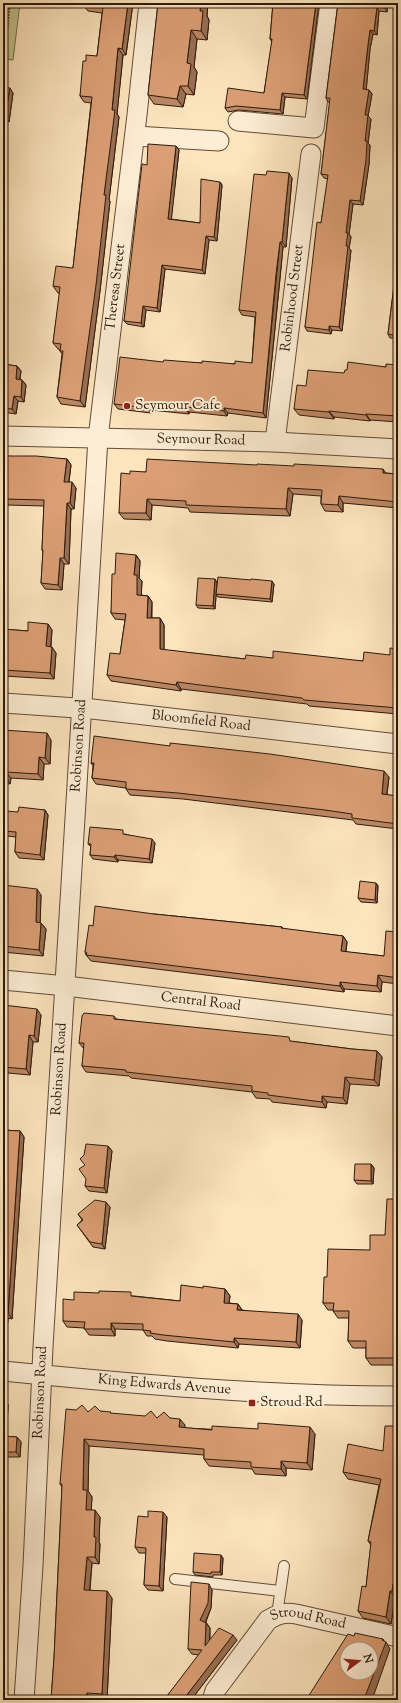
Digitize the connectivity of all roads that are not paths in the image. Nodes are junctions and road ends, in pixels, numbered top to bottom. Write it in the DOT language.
graph roads {
  1 [pos="149,3"];
  2 [pos="330,3"];
  3 [pos="238,121"];
  4 [pos="135,136"];
  5 [pos="219,141"];
  6 [pos="311,154"];
  7 [pos="3,436"];
  8 [pos="98,438"];
  9 [pos="275,442"];
  10 [pos="398,449"];
  11 [pos="3,704"];
  12 [pos="80,708"];
  13 [pos="398,744"];
  14 [pos="3,980"];
  15 [pos="66,986"];
  16 [pos="398,1026"];
  17 [pos="3,1371"];
  18 [pos="42,1375"];
  19 [pos="398,1396"];
  20 [pos="284,1566"];
  21 [pos="175,1579"];
  22 [pos="280,1591"];
  23 [pos="277,1615"];
  24 [pos="398,1637"];
  25 [pos="24,1700"];
  26 [pos="212,1700"];
  1 -- 4 [label="street, Theresa Street"];
  2 -- 3 [label="street"];
  4 -- 5 [label="street"];
  4 -- 8 [label="street, Theresa Street"];
  6 -- 9 [label="street, Robinhood Street"];
  7 -- 8 [label="street, Seymour Road"];
  8 -- 9 [label="street, Seymour Road"];
  8 -- 12 [label="street, Robinson Road"];
  9 -- 10 [label="street, Seymour Road"];
  11 -- 12 [label="street, Bloomfield Road"];
  12 -- 13 [label="street, Bloomfield Road"];
  12 -- 15 [label="street, Robinson Road"];
  14 -- 15 [label="street, Central Road"];
  15 -- 16 [label="street, Central Road"];
  15 -- 18 [label="street, Robinson Road"];
  17 -- 18 [label="street, King Edwards Avenue"];
  18 -- 19 [label="street, King Edwards Avenue"];
  18 -- 25 [label="street, Robinson Road"];
  20 -- 22 [label="lane"];
  21 -- 22 [label="lane"];
  22 -- 23 [label="lane"];
  23 -- 24 [label="street, Stroud Road"];
  23 -- 26 [label="street, Stroud Road"];
}
